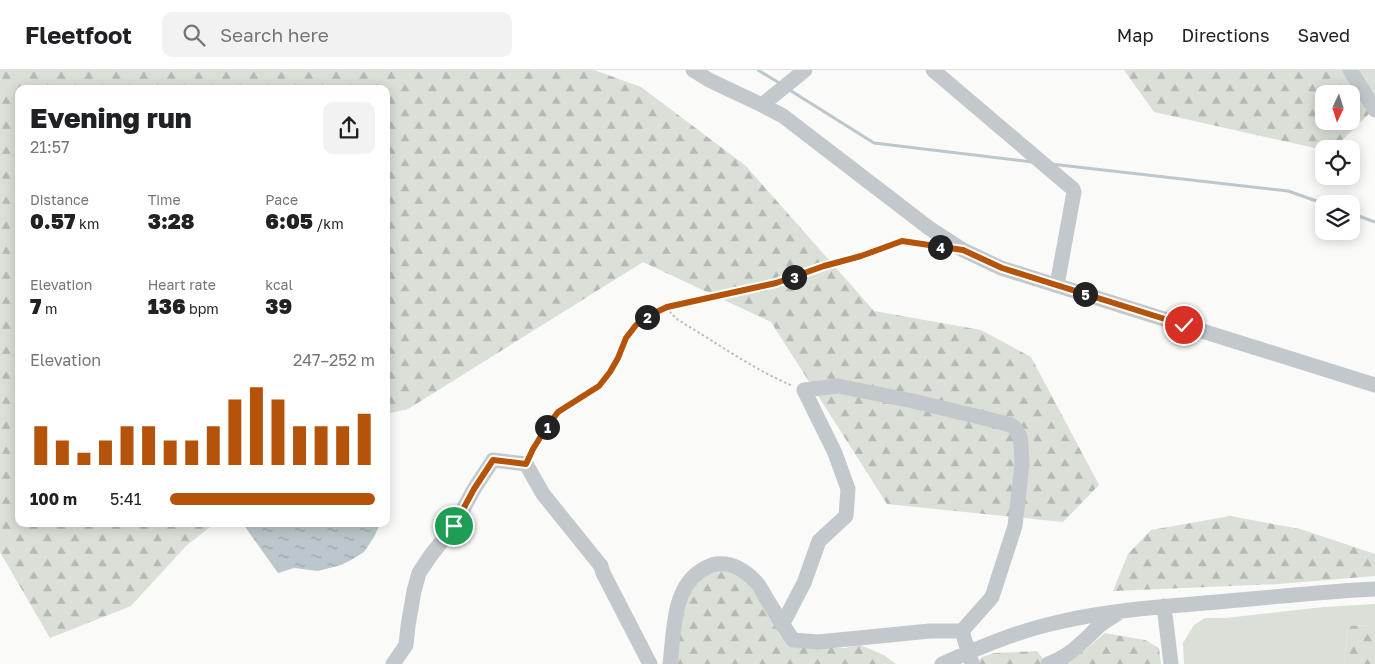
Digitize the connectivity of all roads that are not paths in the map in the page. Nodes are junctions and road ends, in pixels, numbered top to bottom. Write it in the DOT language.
graph roads {
  1 [pos="693,70"];
  2 [pos="805,70"];
  3 [pos="933,70"];
  4 [pos="1350,70"];
  5 [pos="762,105"];
  6 [pos="1375,110"];
  7 [pos="1057,285"];
  8 [pos="1375,385"];
  9 [pos="1375,589"];
  10 [pos="1164,606"];
  11 [pos="1121,611"];
  12 [pos="782,625"];
  13 [pos="962,631"];
  14 [pos="970,658"];
  15 [pos="393,664"];
  16 [pos="650,664"];
  17 [pos="670,664"];
  18 [pos="942,664"];
  19 [pos="1048,664"];
  20 [pos="1171,664"];
  1 -- 5 [label="street"];
  2 -- 5 [label="street"];
  3 -- 7 [label="street"];
  4 -- 6 [label="street"];
  5 -- 7 [label="street"];
  7 -- 8 [label="street"];
  9 -- 10 [label="street"];
  10 -- 11 [label="street"];
  10 -- 20 [label="street"];
  11 -- 14 [label="street"];
  11 -- 19 [label="street"];
  12 -- 13 [label="street"];
  12 -- 13 [label="street"];
  12 -- 17 [label="street"];
  13 -- 14 [label="street"];
  14 -- 18 [label="street"];
  15 -- 16 [label="street"];
}
